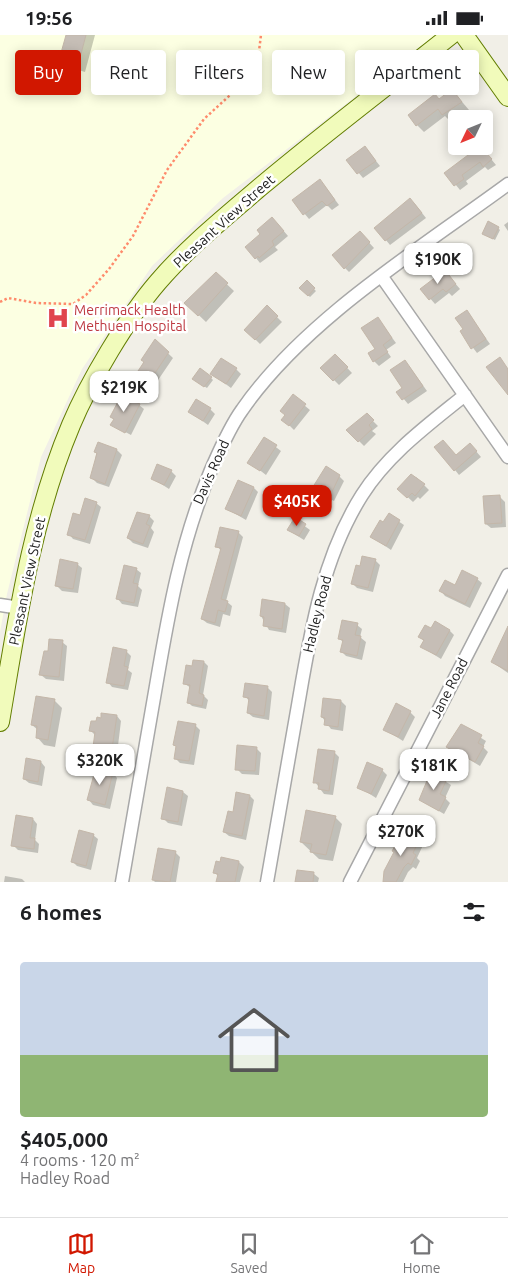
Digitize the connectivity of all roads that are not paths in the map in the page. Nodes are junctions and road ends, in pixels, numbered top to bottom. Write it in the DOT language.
graph roads {
  1 [pos="451,35"];
  2 [pos="464,35"];
  3 [pos="508,97"];
  4 [pos="508,184"];
  5 [pos="382,277"];
  6 [pos="465,395"];
  7 [pos="508,457"];
  8 [pos="508,575"];
  9 [pos="0,605"];
  10 [pos="20,608"];
  11 [pos="0,722"];
  12 [pos="122,882"];
  13 [pos="267,882"];
  14 [pos="350,882"];
  1 -- 10 [label="street, Pleasant View Street"];
  2 -- 3 [label="street"];
  4 -- 5 [label="street, Davis Road"];
  5 -- 6 [label="street"];
  5 -- 12 [label="street, Davis Road"];
  6 -- 7 [label="street"];
  6 -- 13 [label="street, Hadley Road"];
  8 -- 14 [label="street, Jane Road"];
  9 -- 10 [label="street"];
  10 -- 11 [label="street, Pleasant View Street"];
}
